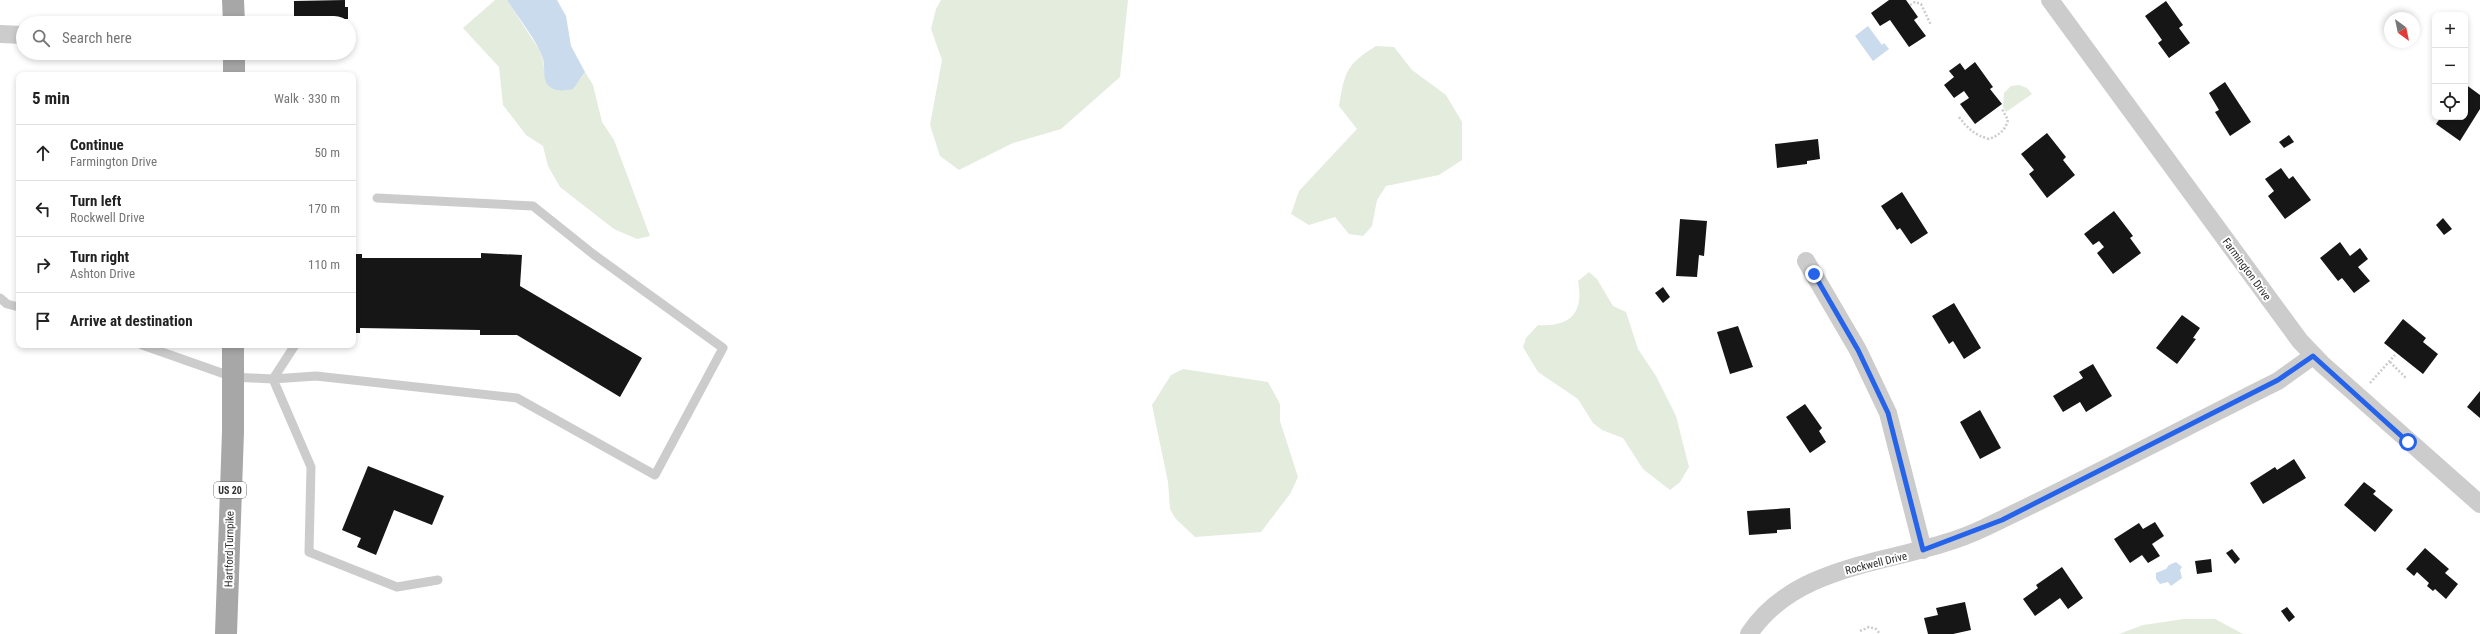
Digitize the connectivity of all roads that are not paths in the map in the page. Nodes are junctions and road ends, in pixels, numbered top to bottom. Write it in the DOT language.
graph roads {
  1 [pos="233,0"];
  2 [pos="2050,0"];
  3 [pos="234,16"];
  4 [pos="0,34"];
  5 [pos="16,35"];
  6 [pos="234,60"];
  7 [pos="234,72"];
  8 [pos="377,198"];
  9 [pos="1806,261"];
  10 [pos="0,298"];
  11 [pos="16,306"];
  12 [pos="151,348"];
  13 [pos="233,348"];
  14 [pos="293,348"];
  15 [pos="2313,356"];
  16 [pos="233,377"];
  17 [pos="273,380"];
  18 [pos="2480,504"];
  19 [pos="1923,550"];
  20 [pos="438,580"];
  21 [pos="226,634"];
  22 [pos="1749,634"];
  1 -- 3 [label="main road"];
  2 -- 15 [label="street, Farmington Drive"];
  4 -- 5 [label="street"];
  6 -- 7 [label="main road"];
  8 -- 17 [label="lane"];
  9 -- 19 [label="street"];
  10 -- 11 [label="lane"];
  12 -- 16 [label="lane"];
  13 -- 16 [label="main road, Hartford Turnpike / US 20"];
  14 -- 17 [label="lane"];
  15 -- 18 [label="street, Farmington Drive"];
  15 -- 19 [label="street, Rockwell Drive"];
  16 -- 17 [label="lane"];
  16 -- 21 [label="main road, Hartford Turnpike / US 20"];
  17 -- 20 [label="lane"];
  19 -- 22 [label="street, Rockwell Drive"];
}
